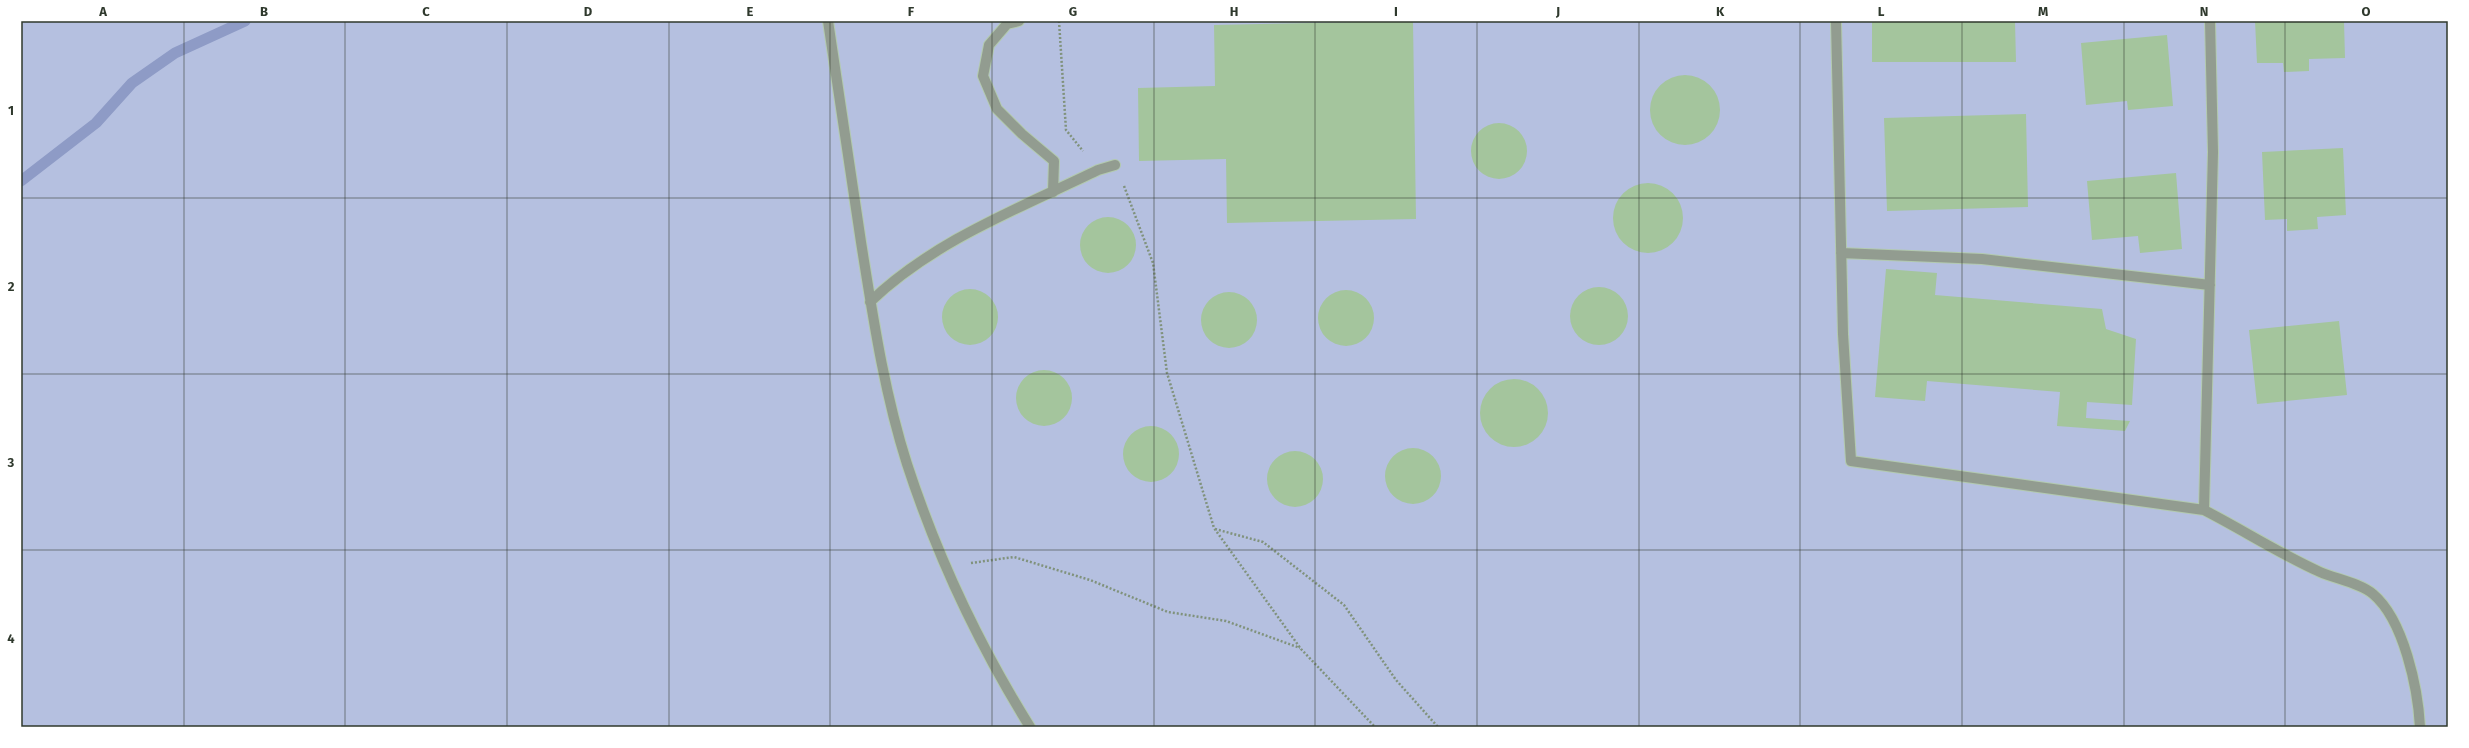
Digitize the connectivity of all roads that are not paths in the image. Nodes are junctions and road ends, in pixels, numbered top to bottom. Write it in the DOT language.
graph roads {
  1 [pos="828,21"];
  2 [pos="1019,21"];
  3 [pos="1836,21"];
  4 [pos="2210,21"];
  5 [pos="1115,165"];
  6 [pos="1053,192"];
  7 [pos="1841,253"];
  8 [pos="2210,284"];
  9 [pos="870,302"];
  10 [pos="2204,510"];
  11 [pos="1030,727"];
  12 [pos="2420,727"];
  1 -- 9 [label="street"];
  2 -- 6 [label="street"];
  3 -- 7 [label="street"];
  4 -- 8 [label="street"];
  5 -- 6 [label="street"];
  6 -- 9 [label="street"];
  7 -- 8 [label="street"];
  7 -- 10 [label="street"];
  8 -- 10 [label="street"];
  9 -- 11 [label="street"];
  10 -- 12 [label="street"];
}
